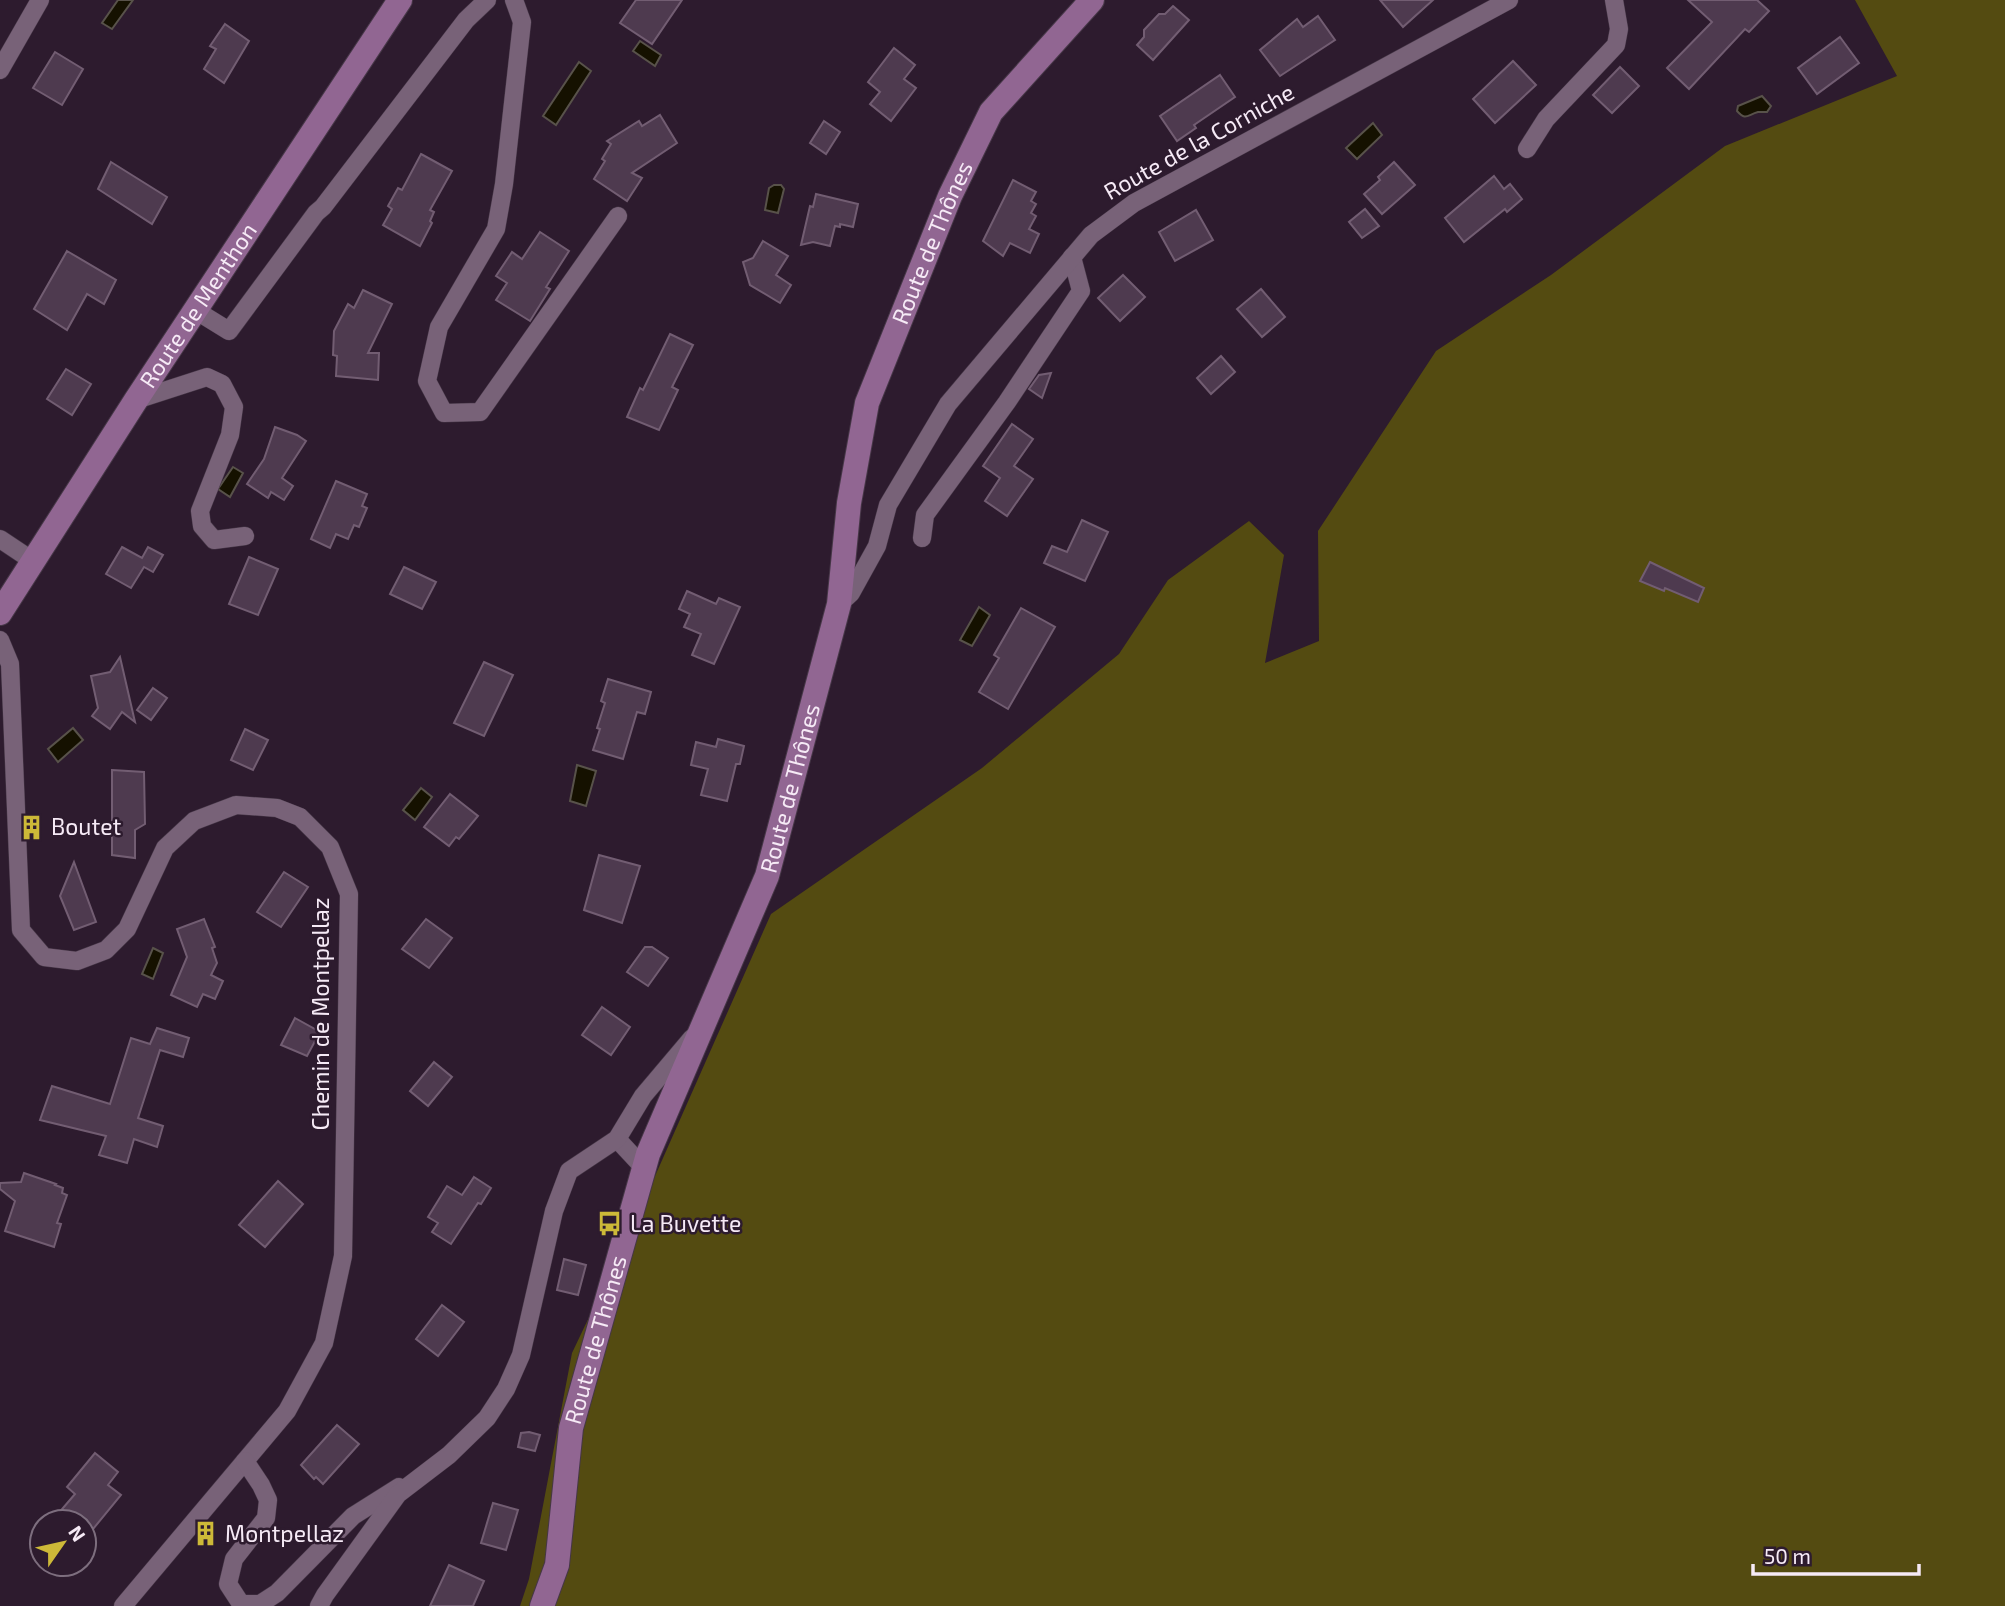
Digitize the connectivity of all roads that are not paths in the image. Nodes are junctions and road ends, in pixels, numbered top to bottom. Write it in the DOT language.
graph roads {
  1 [pos="40,0"];
  2 [pos="400,0"];
  3 [pos="487,0"];
  4 [pos="514,0"];
  5 [pos="1092,0"];
  6 [pos="1509,0"];
  7 [pos="1614,0"];
  8 [pos="0,70"];
  9 [pos="1527,149"];
  10 [pos="618,216"];
  11 [pos="1072,257"];
  12 [pos="195,310"];
  13 [pos="136,400"];
  14 [pos="244,536"];
  15 [pos="922,538"];
  16 [pos="0,539"];
  17 [pos="33,561"];
  18 [pos="839,604"];
  19 [pos="0,613"];
  20 [pos="0,640"];
  21 [pos="703,1025"];
  22 [pos="617,1139"];
  23 [pos="644,1168"];
  24 [pos="245,1461"];
  25 [pos="415,1480"];
  26 [pos="122,1606"];
  27 [pos="319,1606"];
  28 [pos="542,1606"];
  1 -- 8 [label="street"];
  2 -- 12 [label="main road, Route de Menthon"];
  3 -- 12 [label="street"];
  4 -- 10 [label="street"];
  5 -- 18 [label="main road, Route de Thônes"];
  6 -- 11 [label="street, Route de la Corniche"];
  7 -- 9 [label="street"];
  11 -- 15 [label="street"];
  11 -- 18 [label="street, Route de la Corniche"];
  12 -- 13 [label="main road, Route de Menthon"];
  13 -- 14 [label="street"];
  13 -- 17 [label="main road, Route de Menthon"];
  16 -- 17 [label="street"];
  17 -- 19 [label="main road, Route de Menthon"];
  18 -- 21 [label="main road, Route de Thônes"];
  20 -- 24 [label="street, Chemin de Montpellaz"];
  21 -- 22 [label="street"];
  21 -- 23 [label="main road, Route de Thônes"];
  22 -- 23 [label="street"];
  22 -- 25 [label="street"];
  23 -- 28 [label="main road, Route de Thônes"];
  24 -- 25 [label="street"];
  24 -- 26 [label="street, Chemin de Montpellaz"];
  25 -- 27 [label="street"];
}
